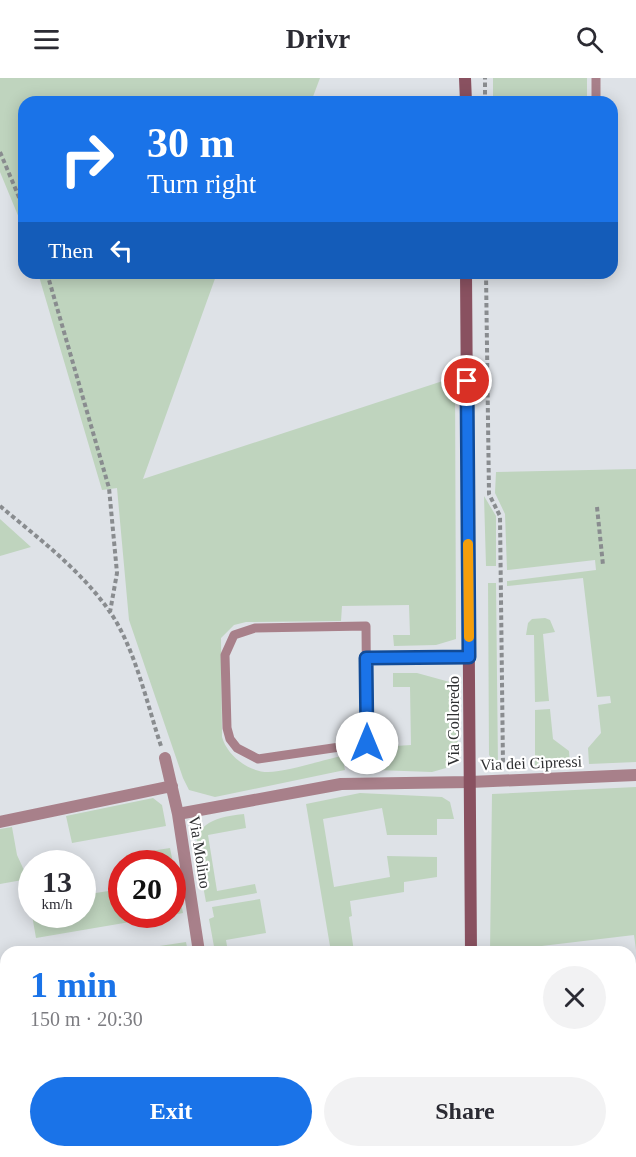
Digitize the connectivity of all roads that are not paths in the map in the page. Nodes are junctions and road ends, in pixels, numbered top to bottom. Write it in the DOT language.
graph roads {
  1 [pos="465,78"];
  2 [pos="596,78"];
  3 [pos="466,96"];
  4 [pos="596,96"];
  5 [pos="466,279"];
  6 [pos="469,657"];
  7 [pos="366,658"];
  8 [pos="165,758"];
  9 [pos="636,775"];
  10 [pos="470,782"];
  11 [pos="172,786"];
  12 [pos="178,814"];
  13 [pos="0,822"];
  14 [pos="198,946"];
  15 [pos="471,946"];
  1 -- 3 [label="main road"];
  2 -- 4 [label="lane"];
  5 -- 6 [label="main road, Via Colloredo"];
  6 -- 7 [label="lane"];
  6 -- 10 [label="main road, Via Colloredo"];
  7 -- 7 [label="lane"];
  8 -- 11 [label="street, Via Molino"];
  9 -- 10 [label="street, Via dei Cipressi"];
  10 -- 12 [label="street, Via dei Cipressi"];
  10 -- 15 [label="main road, Via Colloredo"];
  11 -- 12 [label="street, Via Molino"];
  11 -- 13 [label="street"];
  12 -- 14 [label="street, Via Molino"];
}
